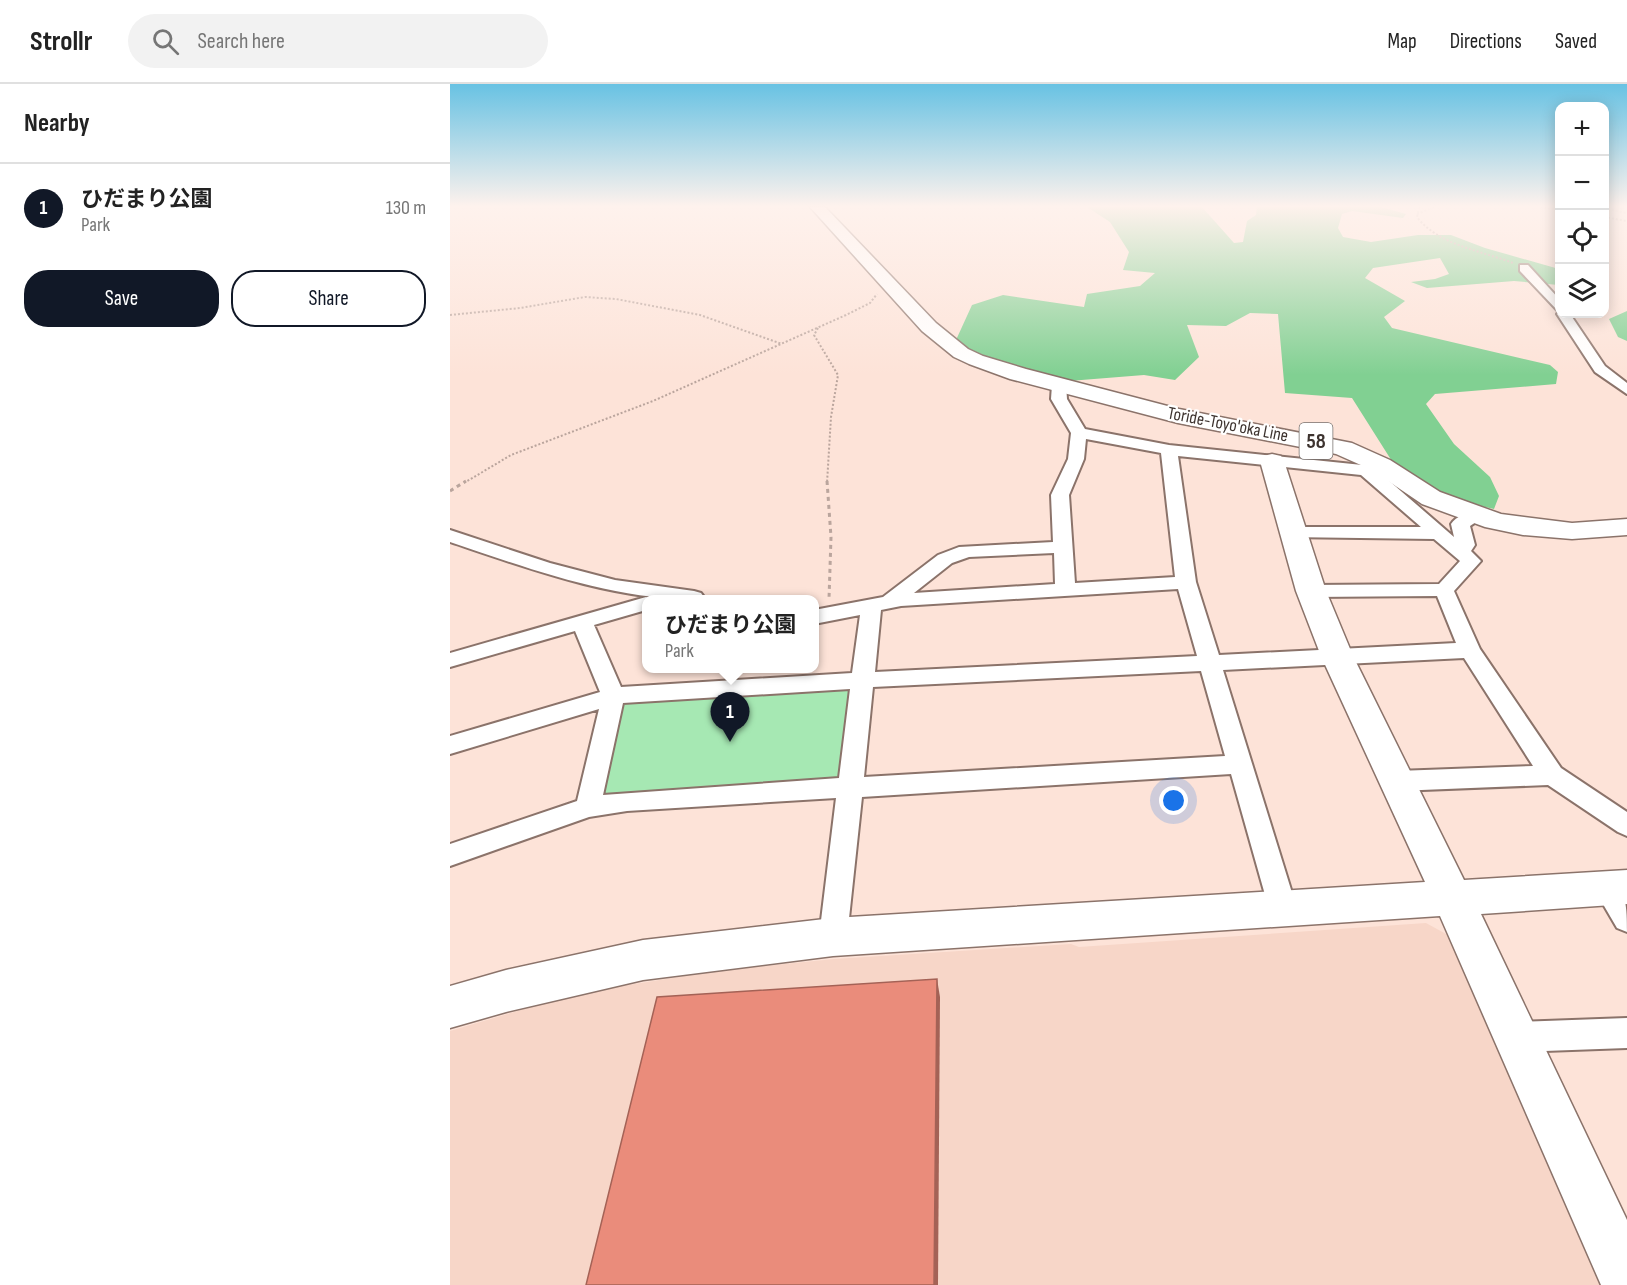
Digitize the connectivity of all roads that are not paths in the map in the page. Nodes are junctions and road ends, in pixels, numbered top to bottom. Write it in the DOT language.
graph roads {
  1 [pos="870,263"];
  2 [pos="1524,268"];
  3 [pos="1555,302"];
  4 [pos="1567,318"];
  5 [pos="1059,385"];
  6 [pos="1627,390"];
  7 [pos="1079,433"];
  8 [pos="1169,450"];
  9 [pos="1272,461"];
  10 [pos="1476,516"];
  11 [pos="1627,527"];
  12 [pos="1293,533"];
  13 [pos="1436,533"];
  14 [pos="450,536"];
  15 [pos="1063,547"];
  16 [pos="1461,552"];
  17 [pos="1186,582"];
  18 [pos="1065,589"];
  19 [pos="1444,590"];
  20 [pos="1311,591"];
  21 [pos="668,595"];
  22 [pos="642,604"];
  23 [pos="880,604"];
  24 [pos="821,616"];
  25 [pos="582,622"];
  26 [pos="1470,650"];
  27 [pos="1337,656"];
  28 [pos="450,658"];
  29 [pos="1210,662"];
  30 [pos="863,680"];
  31 [pos="614,696"];
  32 [pos="450,746"];
  33 [pos="1240,764"];
  34 [pos="1552,775"];
  35 [pos="1397,781"];
  36 [pos="852,788"];
  37 [pos="588,807"];
  38 [pos="1627,825"];
  39 [pos="450,855"];
  40 [pos="1620,898"];
  41 [pos="1453,899"];
  42 [pos="1283,909"];
  43 [pos="833,937"];
  44 [pos="450,1007"];
  45 [pos="1627,1033"];
  46 [pos="1517,1037"];
  47 [pos="1627,1281"];
  1 -- 5 [label="street, Toride-Toyo'oka Line / 58"];
  2 -- 3 [label="street"];
  4 -- 6 [label="street"];
  5 -- 7 [label="street"];
  5 -- 10 [label="street, Toride-Toyo'oka Line / 58"];
  7 -- 8 [label="street"];
  7 -- 15 [label="street"];
  8 -- 9 [label="street"];
  8 -- 17 [label="street"];
  9 -- 12 [label="street"];
  9 -- 13 [label="street"];
  10 -- 11 [label="street, Toride-Toyo'oka Line / 58"];
  10 -- 16 [label="street"];
  12 -- 13 [label="street"];
  12 -- 20 [label="street"];
  13 -- 16 [label="street"];
  14 -- 21 [label="street"];
  15 -- 18 [label="street"];
  15 -- 23 [label="street"];
  16 -- 19 [label="street"];
  17 -- 18 [label="street"];
  17 -- 29 [label="street"];
  18 -- 23 [label="street"];
  19 -- 20 [label="street"];
  19 -- 26 [label="street"];
  20 -- 27 [label="street"];
  22 -- 25 [label="street"];
  23 -- 24 [label="street"];
  23 -- 30 [label="street"];
  25 -- 28 [label="street"];
  25 -- 31 [label="street"];
  26 -- 27 [label="street"];
  26 -- 34 [label="street"];
  27 -- 29 [label="street"];
  27 -- 35 [label="street"];
  29 -- 30 [label="street"];
  29 -- 33 [label="street"];
  30 -- 31 [label="street"];
  30 -- 36 [label="street"];
  31 -- 32 [label="street"];
  31 -- 37 [label="street"];
  33 -- 36 [label="street"];
  33 -- 42 [label="street"];
  34 -- 35 [label="street"];
  34 -- 38 [label="street"];
  35 -- 41 [label="street"];
  36 -- 37 [label="street"];
  36 -- 43 [label="street"];
  37 -- 39 [label="street"];
  40 -- 41 [label="street"];
  41 -- 42 [label="street"];
  41 -- 46 [label="street"];
  42 -- 43 [label="street"];
  43 -- 44 [label="street"];
  45 -- 46 [label="street"];
  46 -- 47 [label="street"];
}
